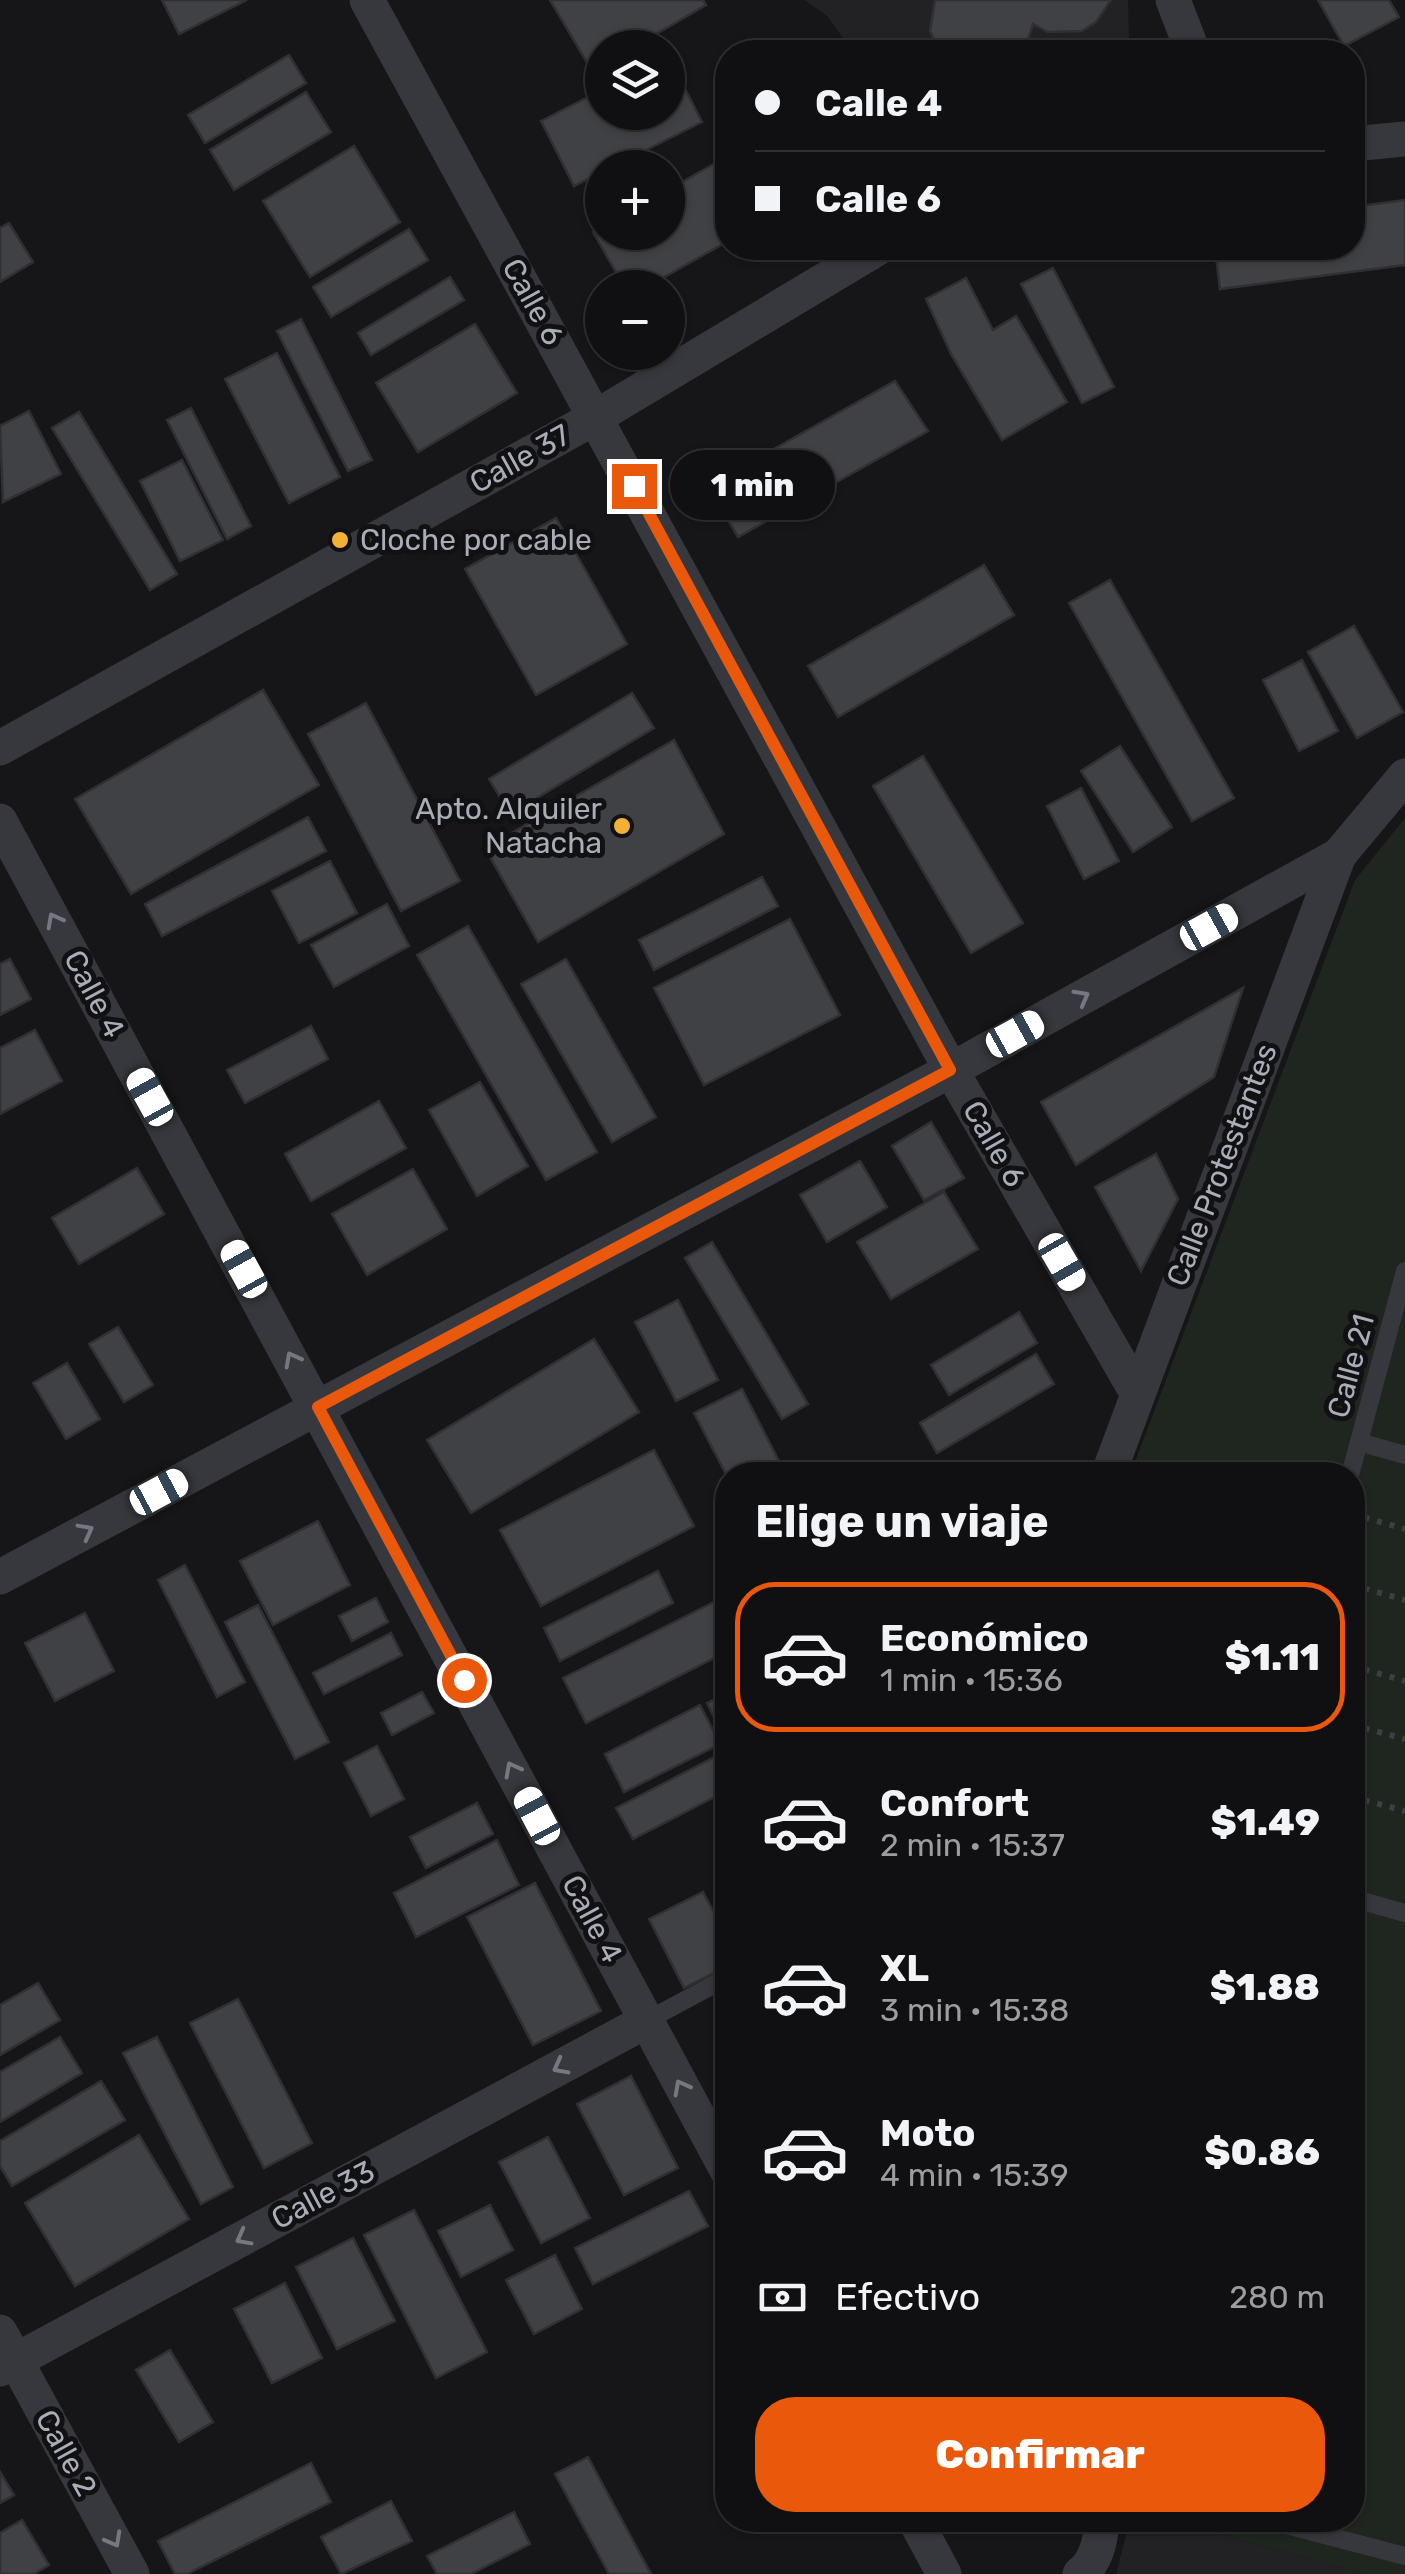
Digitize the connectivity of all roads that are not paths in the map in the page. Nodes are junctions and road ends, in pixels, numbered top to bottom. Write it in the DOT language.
graph roads {
  1 [pos="367,0"];
  2 [pos="1173,0"];
  3 [pos="1188,40"];
  4 [pos="1405,139"];
  5 [pos="1365,143"];
  6 [pos="858,260"];
  7 [pos="596,417"];
  8 [pos="0,748"];
  9 [pos="1405,776"];
  10 [pos="0,820"];
  11 [pos="1338,855"];
  12 [pos="950,1070"];
  13 [pos="1405,1270"];
  14 [pos="1136,1390"];
  15 [pos="318,1407"];
  16 [pos="1359,1442"];
  17 [pos="1405,1455"];
  18 [pos="1112,1462"];
  19 [pos="1354,1462"];
  20 [pos="0,1577"];
  21 [pos="1365,1902"];
  22 [pos="1405,1913"];
  23 [pos="715,1984"];
  24 [pos="646,2021"];
  25 [pos="715,2148"];
  26 [pos="5,2354"];
  27 [pos="921,2532"];
  28 [pos="1101,2532"];
  29 [pos="1313,2532"];
  30 [pos="1405,2556"];
  31 [pos="132,2574"];
  32 [pos="944,2574"];
  33 [pos="1080,2574"];
  1 -- 7 [label="street, Calle 6"];
  2 -- 3 [label="street"];
  4 -- 5 [label="street"];
  6 -- 7 [label="street, Calle 37"];
  7 -- 8 [label="street, Calle 37"];
  7 -- 12 [label="street, Calle 6"];
  9 -- 11 [label="street"];
  15 -- 10 [label="street, Calle 4, one-way"];
  12 -- 11 [label="street, one-way"];
  11 -- 14 [label="street, Calle Protestantes"];
  12 -- 14 [label="street, Calle 6"];
  12 -- 15 [label="street"];
  13 -- 16 [label="lane, Calle 21"];
  14 -- 18 [label="street, Calle Protestantes"];
  20 -- 15 [label="street, one-way"];
  24 -- 15 [label="street, Calle 4, one-way"];
  16 -- 17 [label="lane"];
  16 -- 19 [label="lane, Calle 21"];
  21 -- 22 [label="lane"];
  23 -- 24 [label="lane"];
  25 -- 24 [label="street, Calle 4, one-way"];
  24 -- 26 [label="street, Calle 33, one-way"];
  26 -- 31 [label="street, Calle 2, one-way"];
  27 -- 32 [label="street"];
  28 -- 33 [label="street"];
  29 -- 30 [label="lane"];
}
